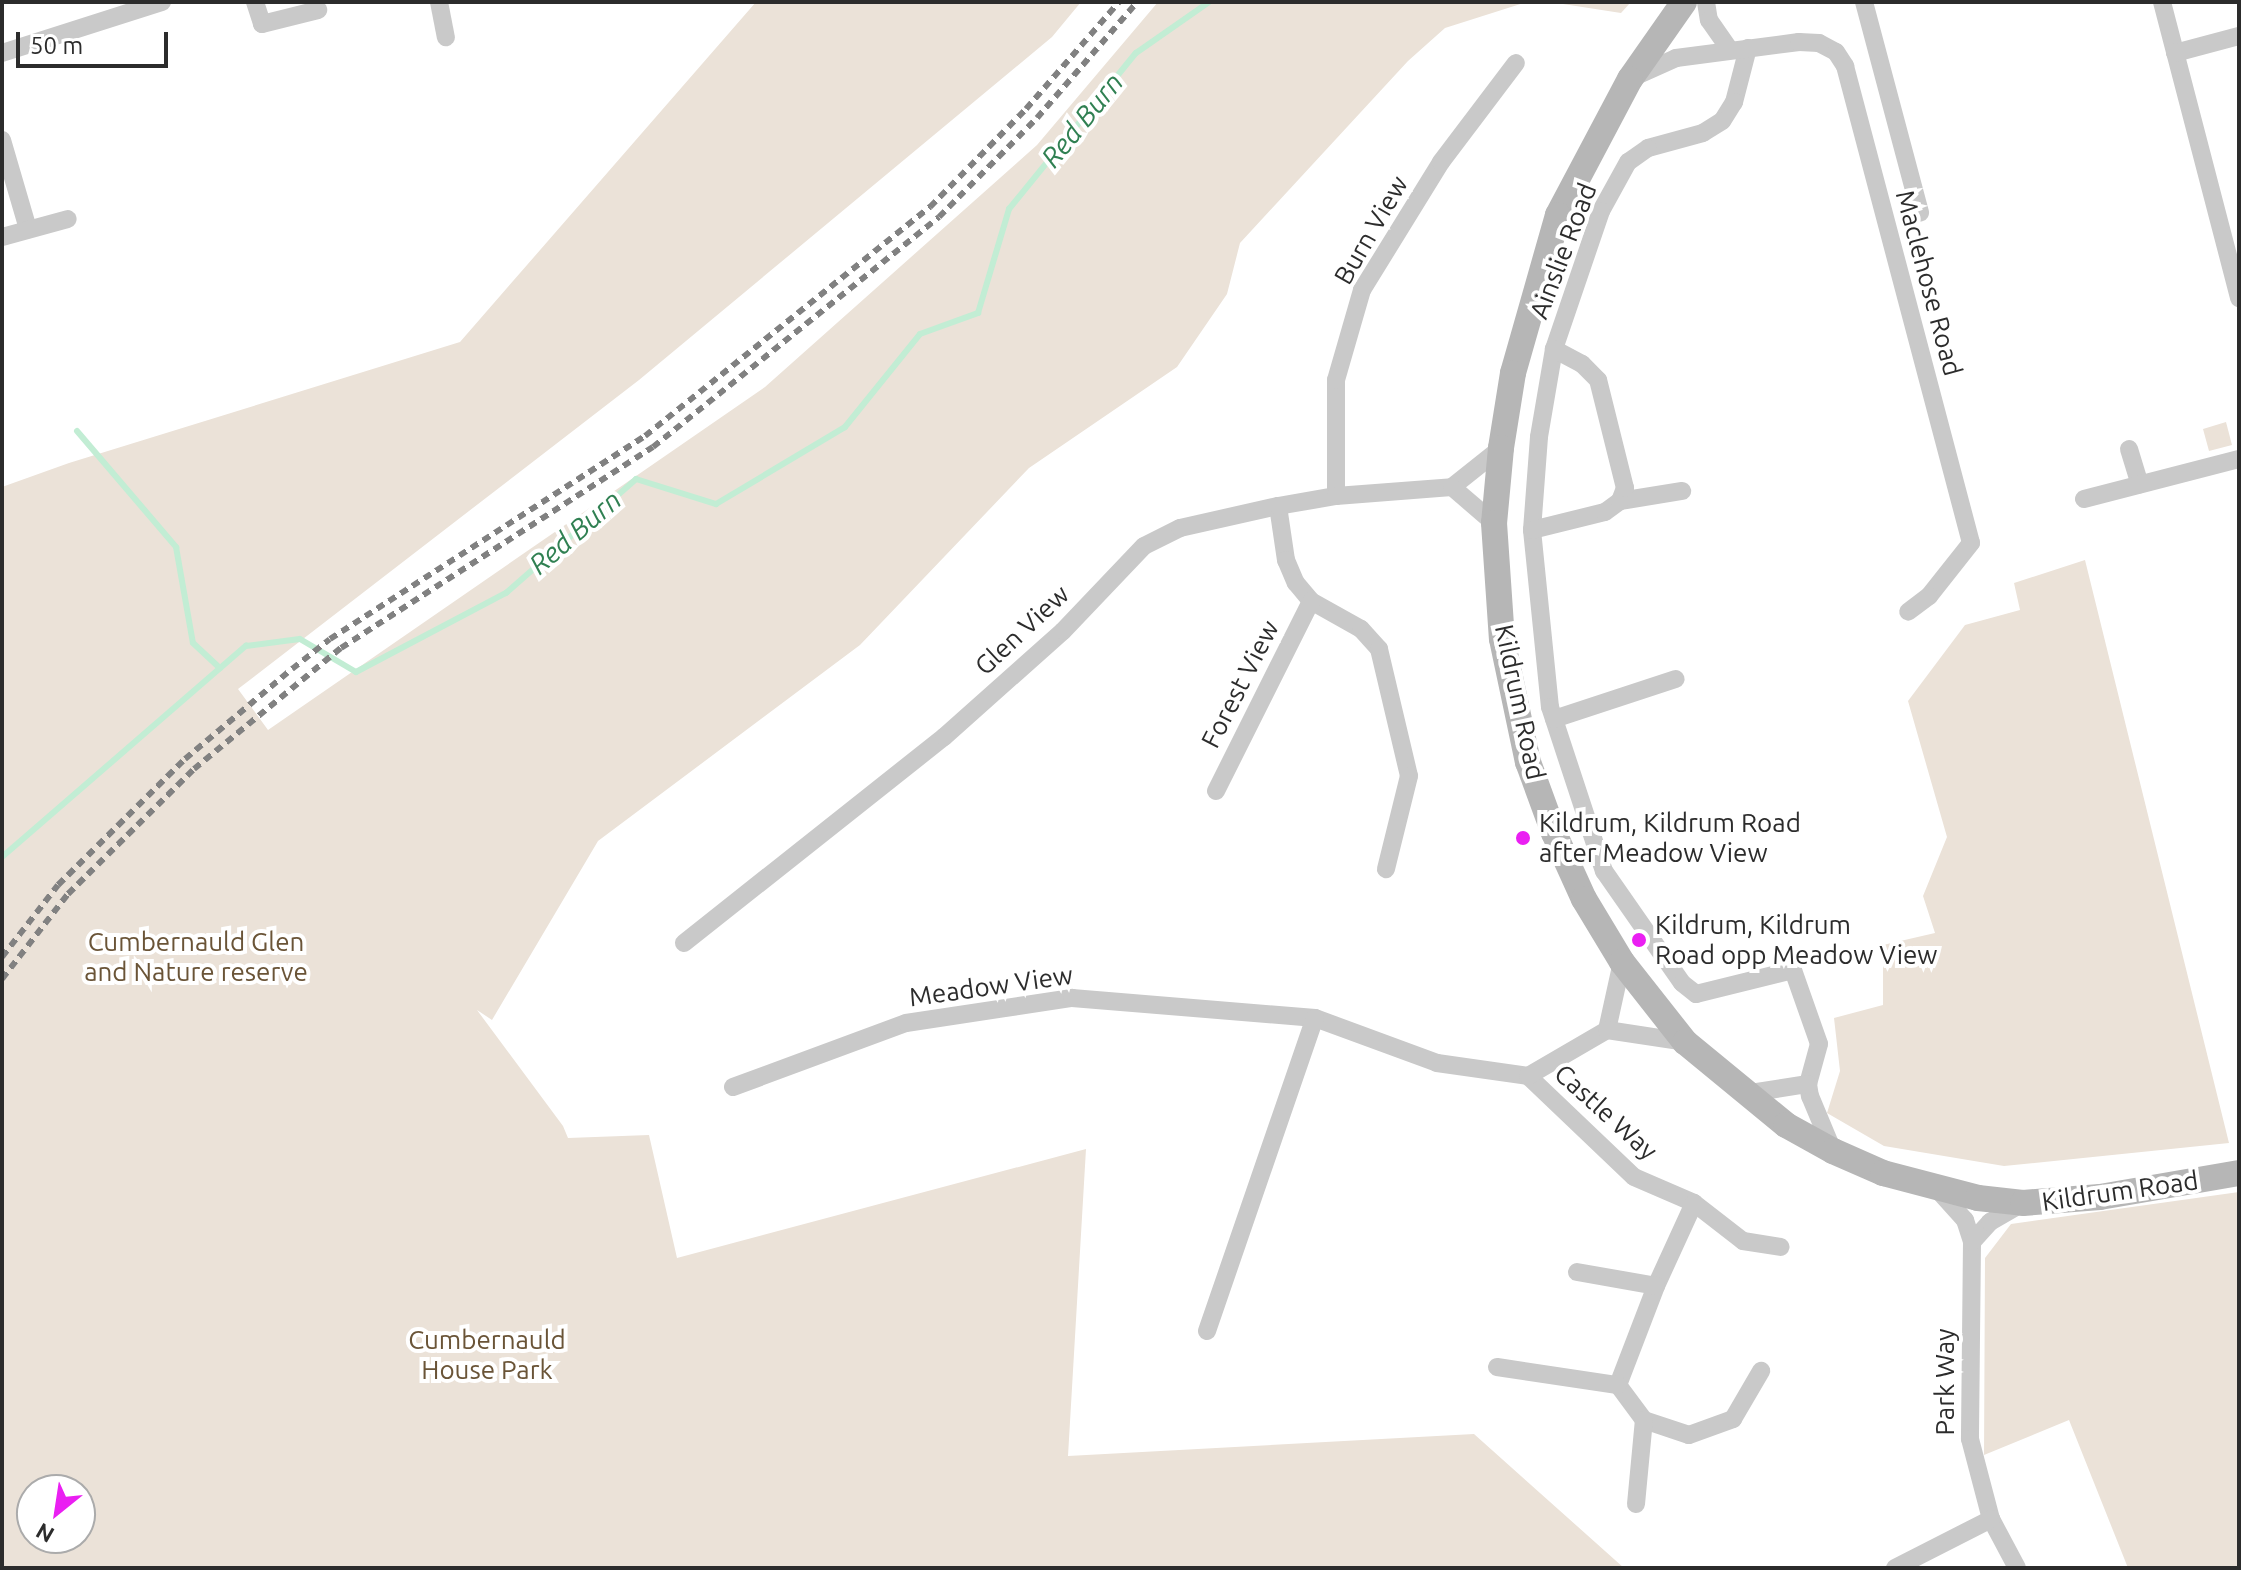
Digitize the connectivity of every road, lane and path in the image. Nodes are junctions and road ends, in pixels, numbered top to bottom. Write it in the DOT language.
graph roads {
  1 [pos="162,2"];
  2 [pos="255,2"];
  3 [pos="439,2"];
  4 [pos="1684,2"];
  5 [pos="1706,2"];
  6 [pos="1864,2"];
  7 [pos="2162,2"];
  8 [pos="318,10"];
  9 [pos="2239,36"];
  10 [pos="446,37"];
  11 [pos="1739,49"];
  12 [pos="2,53"];
  13 [pos="2175,53"];
  14 [pos="1516,63"];
  15 [pos="1630,79"];
  16 [pos="1894,116"];
  17 [pos="1861,127"];
  18 [pos="2,140"];
  19 [pos="1920,213"];
  20 [pos="68,219"];
  21 [pos="28,229"];
  22 [pos="2,237"];
  23 [pos="2239,298"];
  24 [pos="1554,349"];
  25 [pos="1501,448"];
  26 [pos="2129,449"];
  27 [pos="2239,459"];
  28 [pos="2140,484"];
  29 [pos="1452,487"];
  30 [pos="1682,491"];
  31 [pos="1336,496"];
  32 [pos="2084,499"];
  33 [pos="1620,501"];
  34 [pos="1278,506"];
  35 [pos="1494,523"];
  36 [pos="1532,530"];
  37 [pos="1311,601"];
  38 [pos="1908,612"];
  39 [pos="1676,679"];
  40 [pos="1554,719"];
  41 [pos="1216,791"];
  42 [pos="1386,869"];
  43 [pos="684,943"];
  44 [pos="1622,962"];
  45 [pos="1315,1018"];
  46 [pos="1607,1030"];
  47 [pos="1685,1042"];
  48 [pos="1528,1076"];
  49 [pos="1808,1084"];
  50 [pos="733,1087"];
  51 [pos="1744,1094"];
  52 [pos="1833,1151"];
  53 [pos="2239,1173"];
  54 [pos="1937,1189"];
  55 [pos="1694,1203"];
  56 [pos="2023,1203"];
  57 [pos="1972,1242"];
  58 [pos="1781,1247"];
  59 [pos="1577,1272"];
  60 [pos="1656,1286"];
  61 [pos="1207,1331"];
  62 [pos="1497,1367"];
  63 [pos="1761,1371"];
  64 [pos="1618,1385"];
  65 [pos="1644,1420"];
  66 [pos="1636,1504"];
  67 [pos="1991,1519"];
  68 [pos="1895,1568"];
  69 [pos="2017,1568"];
  1 -- 12 [label="street"];
  2 -- 8 [label="street"];
  3 -- 10 [label="street"];
  4 -- 15 [label="street, Kildrum Road"];
  5 -- 11 [label="street"];
  6 -- 16 [label="street"];
  7 -- 13 [label="street"];
  9 -- 13 [label="street"];
  11 -- 15 [label="street, Maclehose Road"];
  11 -- 17 [label="street, Maclehose Road"];
  11 -- 24 [label="street, Ainslie Road"];
  13 -- 23 [label="street"];
  14 -- 31 [label="street, Burn View"];
  15 -- 25 [label="street, Kildrum Road"];
  16 -- 17 [label="street"];
  16 -- 19 [label="street"];
  17 -- 38 [label="street, Maclehose Road"];
  18 -- 21 [label="street"];
  20 -- 21 [label="street"];
  21 -- 22 [label="street"];
  24 -- 33 [label="street, Ainslie Road"];
  24 -- 36 [label="street, Ainslie Road"];
  25 -- 29 [label="street"];
  25 -- 35 [label="street, Kildrum Road"];
  26 -- 28 [label="street"];
  27 -- 28 [label="street"];
  28 -- 32 [label="street"];
  29 -- 31 [label="street, Glen View"];
  29 -- 35 [label="street"];
  30 -- 33 [label="street"];
  31 -- 34 [label="street, Glen View"];
  33 -- 36 [label="street"];
  34 -- 37 [label="street, Forest View"];
  34 -- 43 [label="street, Glen View"];
  35 -- 44 [label="street, Kildrum Road"];
  36 -- 40 [label="street, Ainslie Road"];
  37 -- 41 [label="street, Forest View"];
  37 -- 42 [label="street, Forest View"];
  39 -- 40 [label="street"];
  40 -- 49 [label="street, Ainslie Road"];
  44 -- 46 [label="street"];
  44 -- 47 [label="street, Kildrum Road"];
  45 -- 48 [label="street, Meadow View"];
  45 -- 50 [label="street, Meadow View"];
  45 -- 61 [label="street"];
  46 -- 47 [label="street"];
  46 -- 48 [label="street"];
  47 -- 51 [label="street, Kildrum Road"];
  48 -- 55 [label="street, Castle Way"];
  49 -- 51 [label="street"];
  49 -- 52 [label="street"];
  51 -- 52 [label="street, Kildrum Road"];
  52 -- 54 [label="street, Kildrum Road"];
  53 -- 56 [label="street, Kildrum Road"];
  54 -- 56 [label="street, Kildrum Road"];
  54 -- 57 [label="street, Park Way"];
  55 -- 58 [label="street, Castle Way"];
  55 -- 60 [label="street"];
  56 -- 57 [label="street"];
  57 -- 67 [label="street, Park Way"];
  59 -- 60 [label="street"];
  60 -- 64 [label="street"];
  62 -- 64 [label="street"];
  63 -- 65 [label="street"];
  64 -- 65 [label="street"];
  65 -- 66 [label="street"];
  67 -- 68 [label="street"];
  67 -- 69 [label="street, Park Way"];
}
